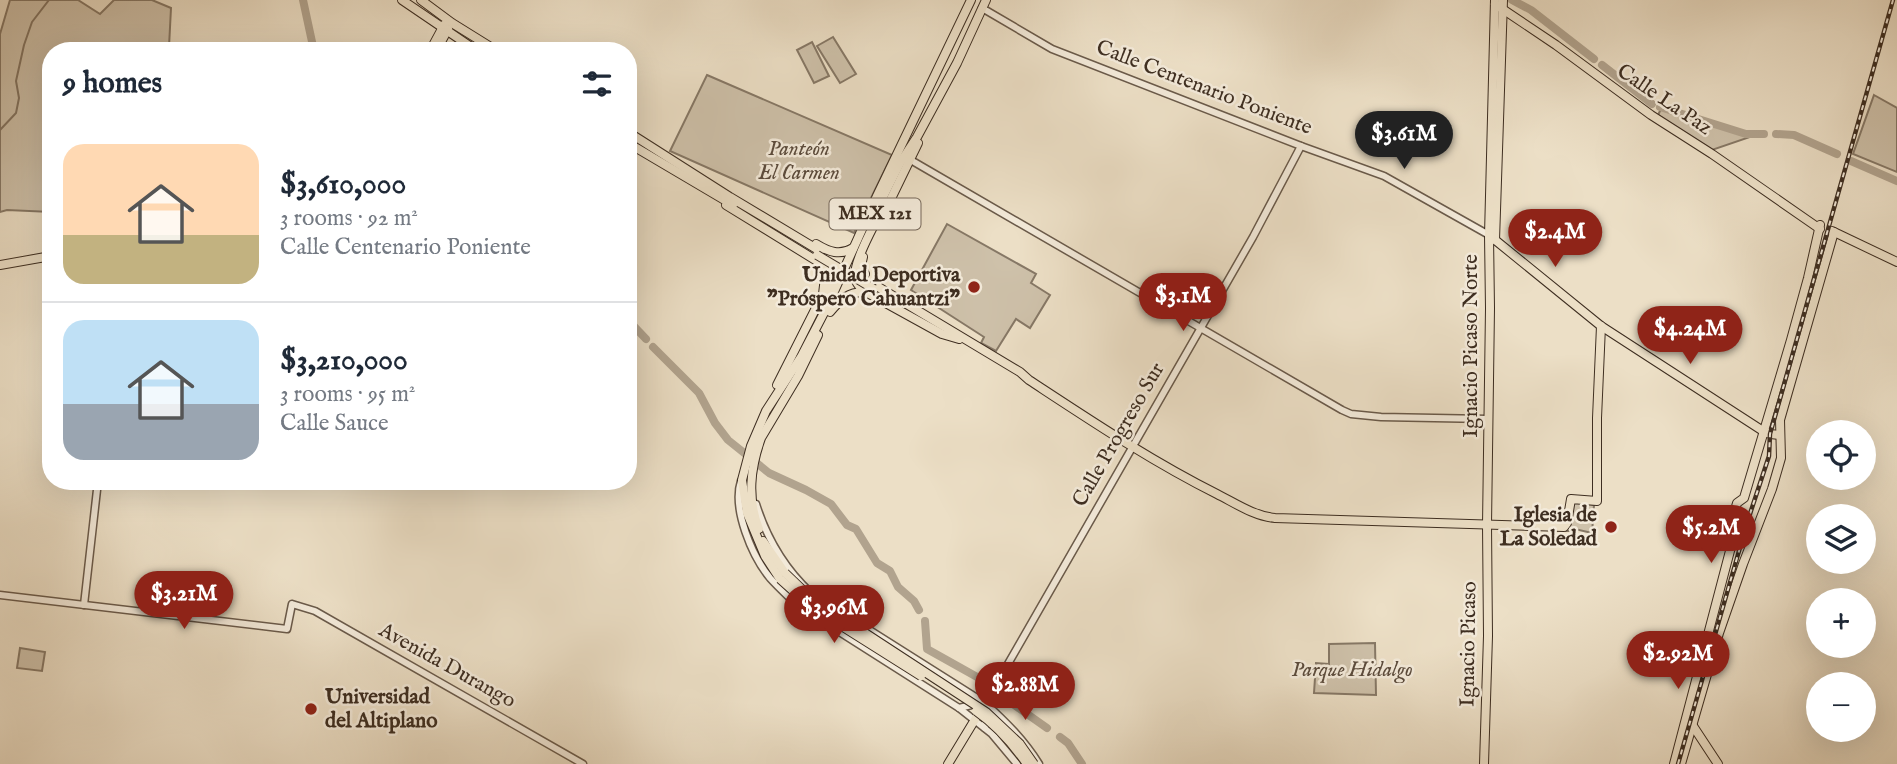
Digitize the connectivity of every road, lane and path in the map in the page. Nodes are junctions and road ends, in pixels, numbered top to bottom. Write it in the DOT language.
graph roads {
  1 [pos="402,0"];
  2 [pos="421,0"];
  3 [pos="971,0"];
  4 [pos="1499,3"];
  5 [pos="984,4"];
  6 [pos="424,16"];
  7 [pos="447,25"];
  8 [pos="952,40"];
  9 [pos="436,42"];
  10 [pos="438,42"];
  11 [pos="444,42"];
  12 [pos="463,42"];
  13 [pos="480,42"];
  14 [pos="964,47"];
  15 [pos="940,65"];
  16 [pos="952,72"];
  17 [pos="922,105"];
  18 [pos="637,138"];
  19 [pos="1301,146"];
  20 [pos="637,148"];
  21 [pos="907,158"];
  22 [pos="712,189"];
  23 [pos="1827,230"];
  24 [pos="1492,238"];
  25 [pos="855,246"];
  26 [pos="42,254"];
  27 [pos="818,254"];
  28 [pos="42,255"];
  29 [pos="0,260"];
  30 [pos="1897,262"];
  31 [pos="0,265"];
  32 [pos="829,268"];
  33 [pos="851,270"];
  34 [pos="870,285"];
  35 [pos="830,312"];
  36 [pos="1601,326"];
  37 [pos="1200,327"];
  38 [pos="791,372"];
  39 [pos="1029,380"];
  40 [pos="777,410"];
  41 [pos="766,411"];
  42 [pos="1488,419"];
  43 [pos="1763,431"];
  44 [pos="1780,435"];
  45 [pos="754,447"];
  46 [pos="1132,447"];
  47 [pos="747,477"];
  48 [pos="97,490"];
  49 [pos="1487,525"];
  50 [pos="782,576"];
  51 [pos="0,595"];
  52 [pos="84,606"];
  53 [pos="948,681"];
  54 [pos="1018,694"];
  55 [pos="939,695"];
  56 [pos="972,696"];
  57 [pos="985,703"];
  58 [pos="974,706"];
  59 [pos="959,708"];
  60 [pos="997,713"];
  61 [pos="985,717"];
  62 [pos="974,720"];
  63 [pos="1693,726"];
  64 [pos="985,728"];
  65 [pos="1036,762"];
  66 [pos="1017,763"];
  67 [pos="583,764"];
  68 [pos="948,764"];
  69 [pos="1027,764"];
  70 [pos="1485,764"];
  71 [pos="1674,764"];
  72 [pos="1681,764"];
  73 [pos="1718,764"];
  1 -- 6 [label="main road"];
  2 -- 7 [label="main road"];
  3 -- 8 [label="main road, MEX 121"];
  4 -- 23 [label="main road, Calle La Paz"];
  4 -- 24 [label="main road, Ignacio Picaso Norte"];
  5 -- 14 [label="main road"];
  5 -- 19 [label="street, Calle Centenario Poniente"];
  6 -- 7 [label="main road"];
  6 -- 9 [label="main road"];
  7 -- 10 [label="main road"];
  7 -- 12 [label="main road"];
  7 -- 13 [label="main road"];
  8 -- 14 [label="main road"];
  8 -- 15 [label="main road, MEX 121"];
  11 -- 12 [label="main road"];
  14 -- 16 [label="main road"];
  15 -- 16 [label="main road"];
  15 -- 17 [label="main road, MEX 121"];
  16 -- 21 [label="main road"];
  17 -- 21 [label="main road"];
  17 -- 25 [label="main road, MEX 121"];
  18 -- 22 [label="main road"];
  19 -- 24 [label="street, Calle Centenario Poniente"];
  19 -- 37 [label="street, Calle Progreso Sur"];
  20 -- 22 [label="main road"];
  21 -- 33 [label="main road"];
  21 -- 37 [label="street"];
  22 -- 27 [label="main road"];
  23 -- 30 [label="main road, Calle La Paz"];
  23 -- 43 [label="main road"];
  23 -- 44 [label="main road"];
  24 -- 36 [label="main road"];
  24 -- 42 [label="main road, Ignacio Picaso Norte"];
  25 -- 27 [label="main road"];
  25 -- 33 [label="main road, MEX 121"];
  26 -- 29 [label="main road"];
  27 -- 32 [label="main road"];
  27 -- 32 [label="main road"];
  27 -- 34 [label="main road, bridge"];
  27 -- 41 [label="main road"];
  28 -- 31 [label="main road"];
  32 -- 33 [label="main road"];
  32 -- 38 [label="main road"];
  33 -- 34 [label="main road"];
  33 -- 34 [label="main road"];
  33 -- 35 [label="main road, MEX 121"];
  33 -- 38 [label="main road, MEX 121"];
  34 -- 35 [label="main road"];
  34 -- 39 [label="main road"];
  34 -- 39 [label="main road"];
  35 -- 40 [label="main road, MEX 121"];
  36 -- 43 [label="main road"];
  36 -- 49 [label="main road"];
  37 -- 42 [label="street"];
  37 -- 46 [label="street, Calle Progreso Sur"];
  38 -- 40 [label="main road"];
  38 -- 41 [label="main road, MEX 121"];
  39 -- 46 [label="main road"];
  40 -- 45 [label="main road, MEX 121"];
  41 -- 45 [label="main road, MEX 121"];
  42 -- 49 [label="main road, Ignacio Picaso Norte"];
  43 -- 44 [label="main road"];
  43 -- 71 [label="main road"];
  44 -- 63 [label="main road"];
  45 -- 47 [label="main road, MEX 121"];
  46 -- 49 [label="main road"];
  46 -- 57 [label="street, Calle Progreso Sur"];
  47 -- 50 [label="main road, MEX 121"];
  47 -- 53 [label="street"];
  47 -- 55 [label="street"];
  48 -- 52 [label="street"];
  49 -- 70 [label="main road, Ignacio Picaso"];
  50 -- 65 [label="main road, MEX 121, bridge"];
  50 -- 69 [label="main road, MEX 121, bridge"];
  51 -- 52 [label="street"];
  52 -- 67 [label="street, Avenida Durango"];
  53 -- 55 [label="street"];
  53 -- 56 [label="street"];
  54 -- 57 [label="street"];
  55 -- 59 [label="street"];
  56 -- 57 [label="street"];
  56 -- 58 [label="street"];
  57 -- 58 [label="street"];
  57 -- 60 [label="street"];
  57 -- 61 [label="street"];
  57 -- 62 [label="main road"];
  58 -- 59 [label="street"];
  58 -- 62 [label="street"];
  59 -- 62 [label="street"];
  60 -- 61 [label="street"];
  60 -- 65 [label="street"];
  61 -- 62 [label="street"];
  61 -- 64 [label="street"];
  62 -- 64 [label="street"];
  62 -- 68 [label="main road"];
  63 -- 72 [label="main road"];
  63 -- 73 [label="main road"];
  64 -- 66 [label="street"];
  65 -- 66 [label="street"];
}
